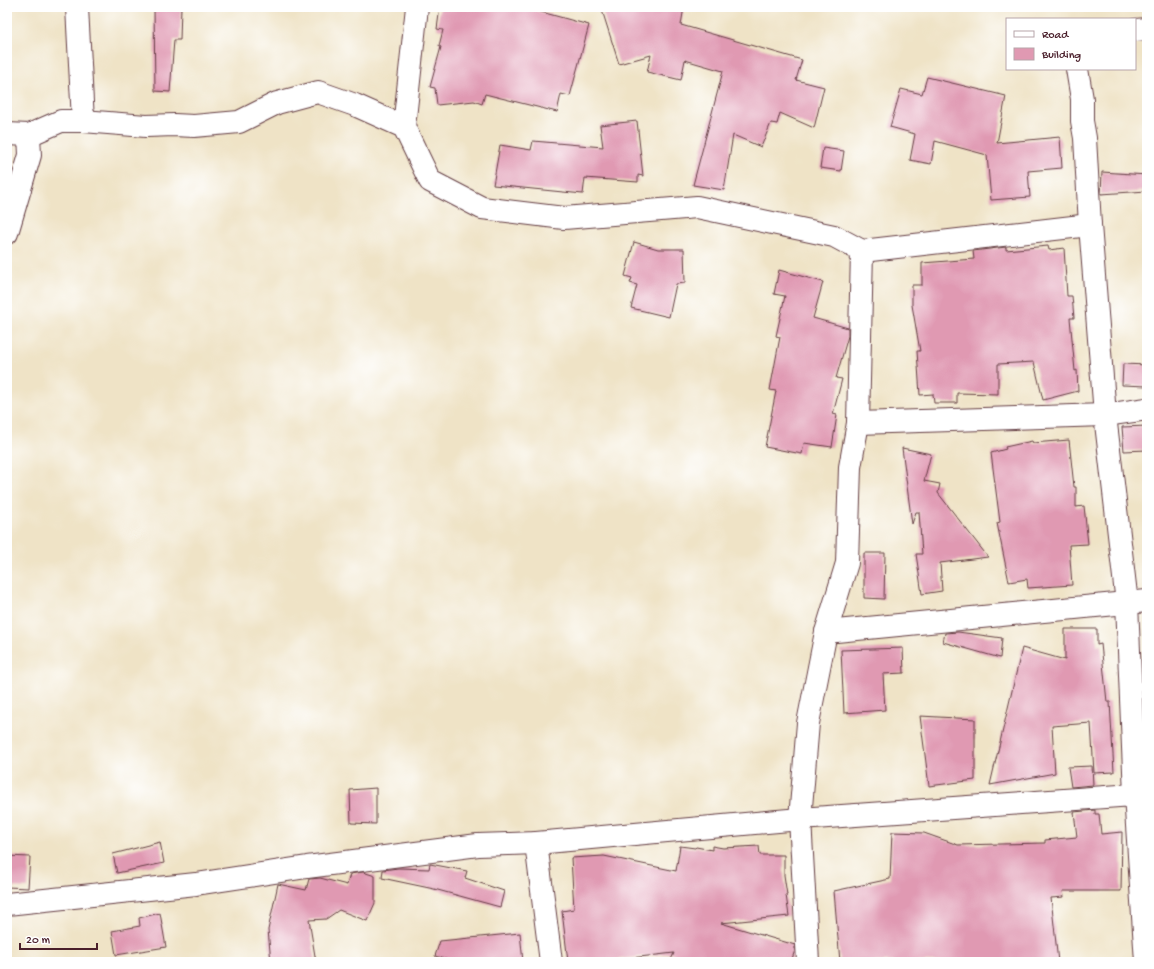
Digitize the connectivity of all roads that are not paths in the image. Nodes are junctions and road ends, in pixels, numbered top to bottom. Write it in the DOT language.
graph roads {
  1 [pos="77,7"];
  2 [pos="417,7"];
  3 [pos="1147,29"];
  4 [pos="1136,30"];
  5 [pos="1077,70"];
  6 [pos="83,120"];
  7 [pos="404,127"];
  8 [pos="7,134"];
  9 [pos="29,135"];
  10 [pos="1090,225"];
  11 [pos="7,234"];
  12 [pos="862,251"];
  13 [pos="1147,409"];
  14 [pos="1105,415"];
  15 [pos="858,423"];
  16 [pos="1137,602"];
  17 [pos="826,632"];
  18 [pos="1141,794"];
  19 [pos="800,819"];
  20 [pos="536,843"];
  21 [pos="7,904"];
  22 [pos="551,962"];
  23 [pos="808,962"];
  24 [pos="1146,962"];
  1 -- 6 [label="street"];
  2 -- 7 [label="street"];
  3 -- 4 [label="street"];
  5 -- 10 [label="street"];
  6 -- 7 [label="street"];
  6 -- 9 [label="street"];
  7 -- 12 [label="street"];
  8 -- 9 [label="street"];
  9 -- 11 [label="street"];
  10 -- 12 [label="street"];
  10 -- 14 [label="street"];
  12 -- 15 [label="street"];
  13 -- 14 [label="street"];
  14 -- 15 [label="street"];
  14 -- 16 [label="street"];
  15 -- 17 [label="street"];
  16 -- 17 [label="street"];
  16 -- 18 [label="street"];
  17 -- 19 [label="street"];
  18 -- 19 [label="street"];
  18 -- 24 [label="street"];
  19 -- 20 [label="street"];
  19 -- 23 [label="street"];
  20 -- 21 [label="street"];
  20 -- 22 [label="street"];
}
